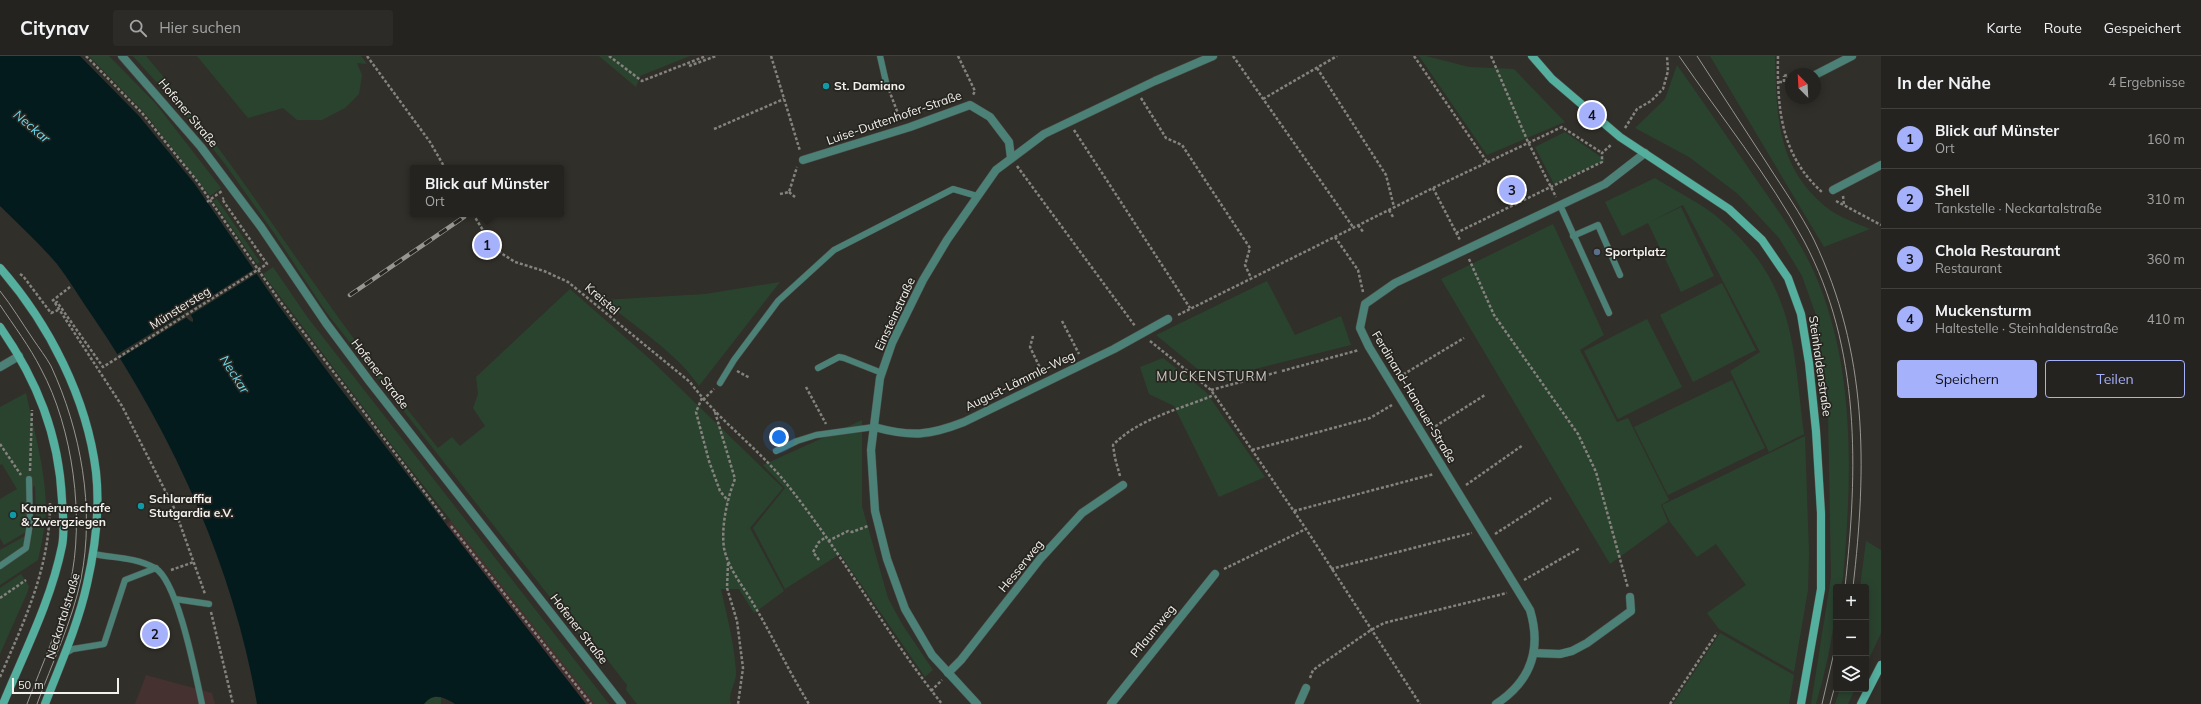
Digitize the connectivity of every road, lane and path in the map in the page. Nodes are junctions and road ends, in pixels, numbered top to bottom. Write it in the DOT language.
graph roads {
  1 [pos="86,56"];
  2 [pos="122,56"];
  3 [pos="367,56"];
  4 [pos="609,56"];
  5 [pos="706,56"];
  6 [pos="716,56"];
  7 [pos="771,56"];
  8 [pos="880,56"];
  9 [pos="958,56"];
  10 [pos="1213,56"];
  11 [pos="1233,56"];
  12 [pos="1337,56"];
  13 [pos="1414,56"];
  14 [pos="1491,56"];
  15 [pos="1532,56"];
  16 [pos="1667,56"];
  17 [pos="1778,56"];
  18 [pos="1852,56"];
  19 [pos="689,66"];
  20 [pos="1317,68"];
  21 [pos="1821,72"];
  22 [pos="1785,76"];
  23 [pos="886,82"];
  24 [pos="1779,82"];
  25 [pos="1136,90"];
  26 [pos="784,99"];
  27 [pos="1263,99"];
  28 [pos="970,105"];
  29 [pos="1069,122"];
  30 [pos="714,129"];
  31 [pos="903,129"];
  32 [pos="1620,137"];
  33 [pos="1528,142"];
  34 [pos="1602,153"];
  35 [pos="1646,153"];
  36 [pos="1011,158"];
  37 [pos="1487,162"];
  38 [pos="800,163"];
  39 [pos="444,165"];
  40 [pos="1881,165"];
  41 [pos="231,185"];
  42 [pos="1550,186"];
  43 [pos="1433,188"];
  44 [pos="789,192"];
  45 [pos="780,194"];
  46 [pos="1823,194"];
  47 [pos="1832,194"];
  48 [pos="977,196"];
  49 [pos="795,197"];
  50 [pos="224,198"];
  51 [pos="1844,199"];
  52 [pos="211,200"];
  53 [pos="207,202"];
  54 [pos="1560,205"];
  55 [pos="1844,205"];
  56 [pos="1394,207"];
  57 [pos="1389,210"];
  58 [pos="475,217"];
  59 [pos="1393,217"];
  60 [pos="1358,225"];
  61 [pos="1881,225"];
  62 [pos="1353,227"];
  63 [pos="1364,233"];
  64 [pos="1456,233"];
  65 [pos="1334,236"];
  66 [pos="1573,236"];
  67 [pos="1465,250"];
  68 [pos="0,268"];
  69 [pos="7,274"];
  70 [pos="1620,275"];
  71 [pos="1251,278"];
  72 [pos="70,287"];
  73 [pos="54,303"];
  74 [pos="1365,304"];
  75 [pos="1190,308"];
  76 [pos="58,310"];
  77 [pos="1609,313"];
  78 [pos="1168,319"];
  79 [pos="1062,321"];
  80 [pos="0,327"];
  81 [pos="1140,333"];
  82 [pos="1033,336"];
  83 [pos="1464,338"];
  84 [pos="1369,347"];
  85 [pos="19,356"];
  86 [pos="1083,364"];
  87 [pos="0,367"];
  88 [pos="730,367"];
  89 [pos="818,368"];
  90 [pos="1282,371"];
  91 [pos="1278,372"];
  92 [pos="882,373"];
  93 [pos="750,378"];
  94 [pos="1047,382"];
  95 [pos="1390,382"];
  96 [pos="720,383"];
  97 [pos="806,387"];
  98 [pos="1211,390"];
  99 [pos="38,395"];
  100 [pos="1214,395"];
  101 [pos="1485,395"];
  102 [pos="703,399"];
  103 [pos="1400,401"];
  104 [pos="715,411"];
  105 [pos="874,427"];
  106 [pos="830,432"];
  107 [pos="1422,435"];
  108 [pos="0,444"];
  109 [pos="1523,445"];
  110 [pos="1252,450"];
  111 [pos="776,452"];
  112 [pos="1444,471"];
  113 [pos="29,479"];
  114 [pos="1123,485"];
  115 [pos="1457,491"];
  116 [pos="1551,498"];
  117 [pos="728,501"];
  118 [pos="1294,511"];
  119 [pos="445,519"];
  120 [pos="878,523"];
  121 [pos="451,526"];
  122 [pos="1306,529"];
  123 [pos="1482,531"];
  124 [pos="826,537"];
  125 [pos="1487,539"];
  126 [pos="828,541"];
  127 [pos="1580,548"];
  128 [pos="93,554"];
  129 [pos="819,560"];
  130 [pos="194,562"];
  131 [pos="728,563"];
  132 [pos="0,566"];
  133 [pos="156,568"];
  134 [pos="1331,569"];
  135 [pos="161,573"];
  136 [pos="1215,574"];
  137 [pos="26,580"];
  138 [pos="1516,588"];
  139 [pos="1630,597"];
  140 [pos="0,598"];
  141 [pos="175,599"];
  142 [pos="209,604"];
  143 [pos="1371,630"];
  144 [pos="1717,633"];
  145 [pos="1534,653"];
  146 [pos="64,654"];
  147 [pos="1881,665"];
  148 [pos="948,673"];
  149 [pos="1306,688"];
  150 [pos="931,691"];
  151 [pos="3,704"];
  152 [pos="45,704"];
  153 [pos="202,704"];
  154 [pos="233,704"];
  155 [pos="591,704"];
  156 [pos="622,704"];
  157 [pos="738,704"];
  158 [pos="809,704"];
  159 [pos="942,704"];
  160 [pos="978,704"];
  161 [pos="1111,704"];
  162 [pos="1299,704"];
  163 [pos="1420,704"];
  164 [pos="1496,704"];
  165 [pos="1670,704"];
  166 [pos="1801,704"];
  167 [pos="1861,704"];
  1 -- 52 [label="path"];
  2 -- 41 [label="street, Hofener Straße"];
  3 -- 39 [label="path"];
  4 -- 5 [label="path"];
  6 -- 19 [label="path"];
  7 -- 26 [label="path"];
  8 -- 23 [label="lane"];
  9 -- 28 [label="path"];
  10 -- 25 [label="street, Einsteinstraße"];
  11 -- 27 [label="path"];
  12 -- 20 [label="path"];
  13 -- 37 [label="path"];
  14 -- 33 [label="path"];
  15 -- 32 [label="main road, Steinhaldenstraße"];
  16 -- 32 [label="path"];
  17 -- 24 [label="path"];
  18 -- 21 [label="street"];
  20 -- 27 [label="path"];
  20 -- 56 [label="path"];
  22 -- 24 [label="path"];
  23 -- 31 [label="path"];
  24 -- 46 [label="path"];
  25 -- 29 [label="street, Einsteinstraße"];
  25 -- 71 [label="path"];
  26 -- 30 [label="path"];
  26 -- 38 [label="path"];
  27 -- 62 [label="path"];
  28 -- 31 [label="street, Luise-Duttenhofer-Straße"];
  28 -- 36 [label="street, Luise-Duttenhofer-Straße"];
  29 -- 36 [label="street, Einsteinstraße"];
  29 -- 75 [label="path"];
  31 -- 38 [label="street, Luise-Duttenhofer-Straße"];
  32 -- 34 [label="path"];
  32 -- 35 [label="main road, Steinhaldenstraße"];
  33 -- 34 [label="path"];
  33 -- 37 [label="path"];
  33 -- 42 [label="path"];
  34 -- 42 [label="path"];
  35 -- 54 [label="street"];
  35 -- 166 [label="main road, Steinhaldenstraße"];
  36 -- 48 [label="street, Einsteinstraße"];
  36 -- 81 [label="path"];
  37 -- 43 [label="path"];
  38 -- 44 [label="path"];
  40 -- 47 [label="street"];
  41 -- 52 [label="path"];
  41 -- 156 [label="street, Hofener Straße"];
  42 -- 54 [label="path"];
  42 -- 64 [label="path"];
  43 -- 56 [label="path"];
  43 -- 64 [label="path"];
  44 -- 45 [label="path"];
  44 -- 49 [label="path"];
  47 -- 55 [label="path"];
  48 -- 88 [label="lane"];
  48 -- 92 [label="street, Einsteinstraße"];
  50 -- 73 [label="path, Münstersteg, bridge"];
  51 -- 55 [label="path"];
  52 -- 53 [label="path"];
  52 -- 119 [label="path"];
  54 -- 66 [label="lane"];
  54 -- 67 [label="street"];
  55 -- 61 [label="path"];
  56 -- 57 [label="path"];
  57 -- 59 [label="path"];
  57 -- 60 [label="path"];
  58 -- 102 [label="path, Kreistel"];
  60 -- 62 [label="path"];
  60 -- 63 [label="path"];
  62 -- 65 [label="path"];
  64 -- 67 [label="path"];
  65 -- 71 [label="path"];
  65 -- 74 [label="path"];
  66 -- 70 [label="lane"];
  66 -- 77 [label="lane"];
  67 -- 74 [label="street"];
  67 -- 139 [label="path"];
  68 -- 69 [label="main road, Neckartalstraße"];
  69 -- 76 [label="path"];
  69 -- 128 [label="main road, Neckartalstraße"];
  71 -- 75 [label="path"];
  72 -- 73 [label="path"];
  73 -- 76 [label="path"];
  74 -- 84 [label="street, Ferdinand-Hanauer-Straße"];
  75 -- 78 [label="path"];
  76 -- 130 [label="path"];
  78 -- 81 [label="street, August-Lämmle-Weg"];
  79 -- 86 [label="path"];
  80 -- 85 [label="main road, Neckartalstraße"];
  81 -- 86 [label="street, August-Lämmle-Weg"];
  81 -- 98 [label="path"];
  82 -- 94 [label="path"];
  83 -- 95 [label="path"];
  84 -- 90 [label="path"];
  84 -- 95 [label="street, Ferdinand-Hanauer-Straße"];
  85 -- 87 [label="street"];
  85 -- 99 [label="main road, Neckartalstraße"];
  86 -- 94 [label="street, August-Lämmle-Weg"];
  88 -- 93 [label="path"];
  88 -- 96 [label="lane"];
  89 -- 92 [label="lane"];
  91 -- 98 [label="path"];
  92 -- 105 [label="street, Einsteinstraße"];
  94 -- 105 [label="street, August-Lämmle-Weg"];
  95 -- 103 [label="street, Ferdinand-Hanauer-Straße"];
  96 -- 102 [label="path"];
  97 -- 106 [label="path"];
  98 -- 100 [label="path"];
  99 -- 113 [label="path"];
  99 -- 151 [label="main road, Neckartalstraße"];
  100 -- 110 [label="path"];
  100 -- 114 [label="path"];
  101 -- 107 [label="path"];
  102 -- 104 [label="path, Kreistel"];
  102 -- 117 [label="path"];
  103 -- 107 [label="street, Ferdinand-Hanauer-Straße"];
  103 -- 110 [label="path"];
  104 -- 117 [label="path"];
  104 -- 124 [label="path, Kreistel"];
  105 -- 106 [label="lane"];
  105 -- 120 [label="street, Einsteinstraße"];
  106 -- 111 [label="lane"];
  107 -- 112 [label="street, Ferdinand-Hanauer-Straße"];
  108 -- 113 [label="path"];
  109 -- 115 [label="path"];
  110 -- 118 [label="path"];
  112 -- 115 [label="street, Ferdinand-Hanauer-Straße"];
  112 -- 118 [label="path"];
  113 -- 132 [label="lane"];
  114 -- 148 [label="street, Hesserweg"];
  115 -- 123 [label="street, Ferdinand-Hanauer-Straße"];
  116 -- 125 [label="path"];
  117 -- 131 [label="path"];
  118 -- 122 [label="path"];
  120 -- 126 [label="path"];
  120 -- 148 [label="street, Einsteinstraße"];
  121 -- 155 [label="path"];
  122 -- 134 [label="path"];
  122 -- 136 [label="path"];
  123 -- 125 [label="street, Ferdinand-Hanauer-Straße"];
  123 -- 134 [label="path"];
  124 -- 126 [label="path, Kreistel"];
  124 -- 129 [label="path"];
  125 -- 138 [label="street, Ferdinand-Hanauer-Straße"];
  126 -- 150 [label="path, Kreistel"];
  127 -- 138 [label="path"];
  128 -- 133 [label="lane"];
  128 -- 146 [label="main road, Neckartalstraße"];
  130 -- 135 [label="path"];
  130 -- 142 [label="path"];
  131 -- 157 [label="path"];
  131 -- 158 [label="path"];
  133 -- 135 [label="lane"];
  133 -- 146 [label="lane"];
  134 -- 143 [label="path"];
  135 -- 141 [label="lane"];
  136 -- 161 [label="street, Pflaumweg"];
  137 -- 140 [label="path"];
  138 -- 143 [label="path"];
  138 -- 145 [label="street, Ferdinand-Hanauer-Straße"];
  139 -- 145 [label="street"];
  141 -- 142 [label="lane"];
  141 -- 153 [label="lane"];
  142 -- 154 [label="path"];
  143 -- 149 [label="path"];
  143 -- 163 [label="path"];
  144 -- 165 [label="path"];
  145 -- 164 [label="street"];
  146 -- 152 [label="main road, Neckartalstraße"];
  147 -- 167 [label="main road"];
  148 -- 150 [label="path"];
  148 -- 160 [label="street, Einsteinstraße"];
  149 -- 162 [label="street"];
  150 -- 159 [label="path, Kreistel"];
}
